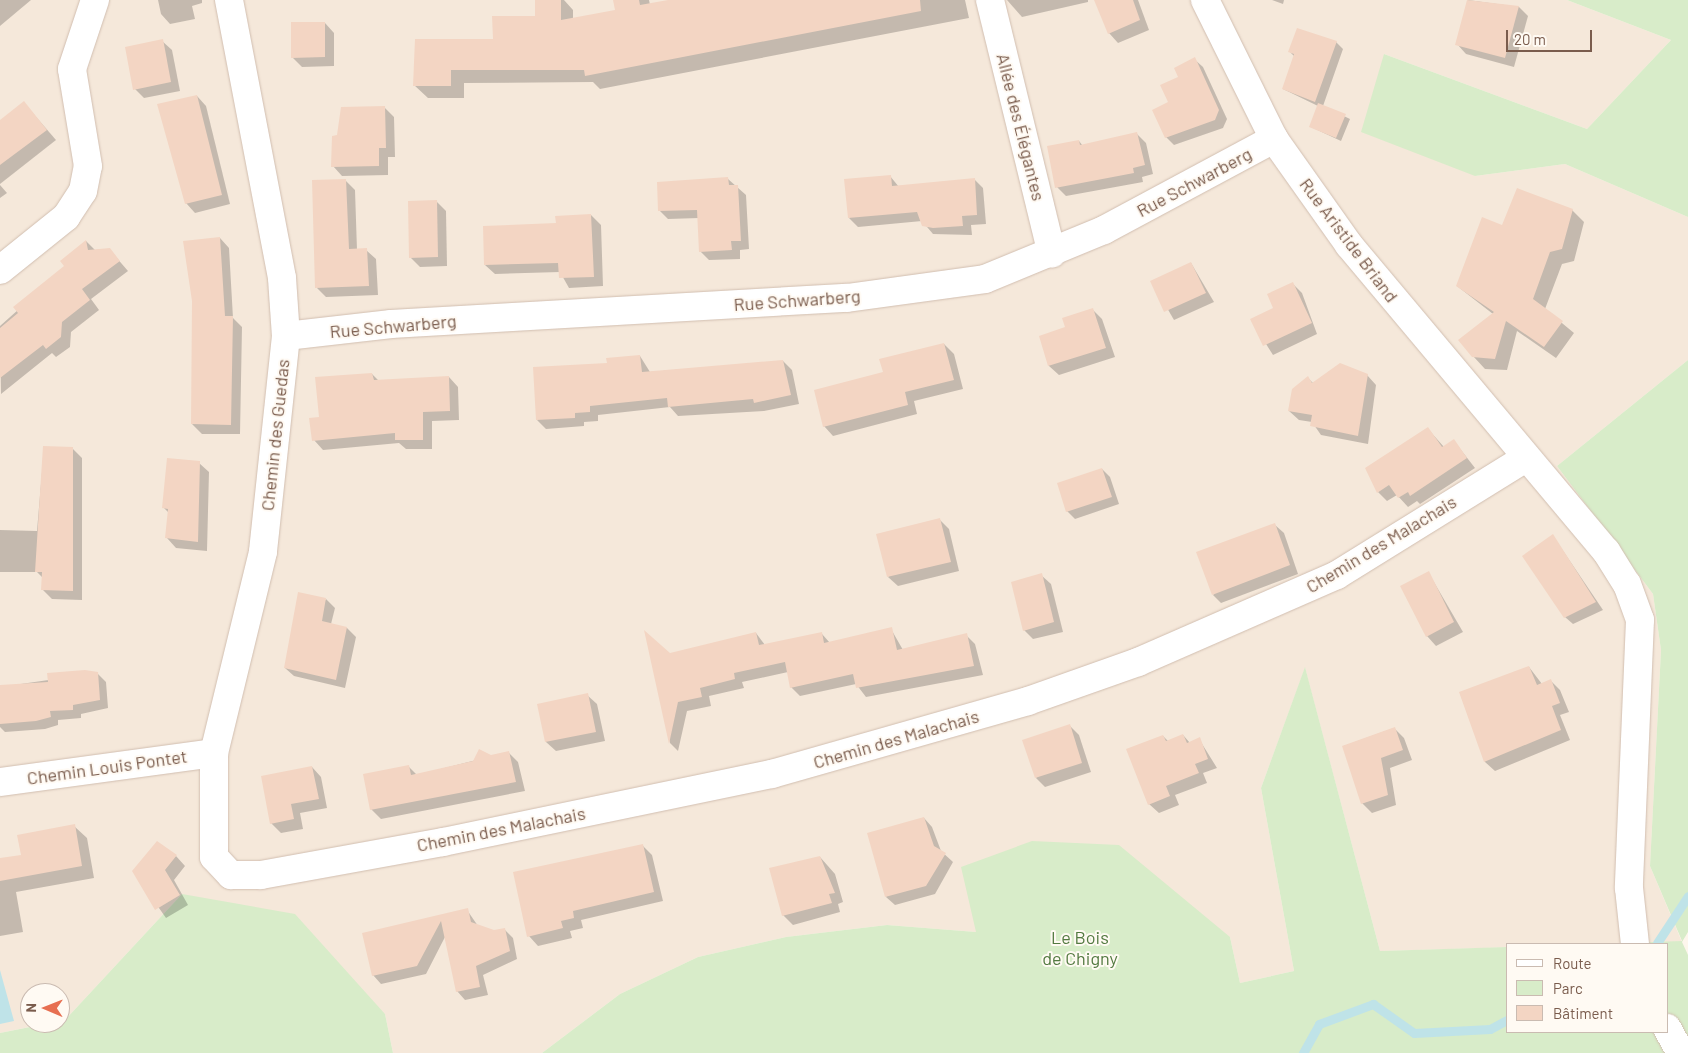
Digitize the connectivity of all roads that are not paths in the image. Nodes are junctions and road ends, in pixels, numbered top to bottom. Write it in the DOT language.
graph roads {
  1 [pos="95,0"];
  2 [pos="229,0"];
  3 [pos="990,0"];
  4 [pos="1205,0"];
  5 [pos="1274,139"];
  6 [pos="1052,254"];
  7 [pos="0,270"];
  8 [pos="286,336"];
  9 [pos="1526,458"];
  10 [pos="214,753"];
  11 [pos="0,782"];
  12 [pos="220,867"];
  13 [pos="1634,943"];
  14 [pos="1668,1030"];
  15 [pos="1681,1053"];
  1 -- 7 [label="street"];
  2 -- 8 [label="street, Chemin des Guedas"];
  3 -- 6 [label="street, Allée des Élégantes"];
  4 -- 5 [label="street, Rue Aristide Briand"];
  5 -- 6 [label="street, Rue Schwarberg"];
  5 -- 9 [label="street, Rue Aristide Briand"];
  6 -- 8 [label="street, Rue Schwarberg"];
  8 -- 10 [label="street, Chemin des Guedas"];
  9 -- 12 [label="street, Chemin des Malachais"];
  9 -- 13 [label="street, Rue Aristide Briand"];
  10 -- 11 [label="street, Chemin Louis Pontet"];
  10 -- 12 [label="street, Chemin des Guedas"];
  14 -- 15 [label="street"];
}
